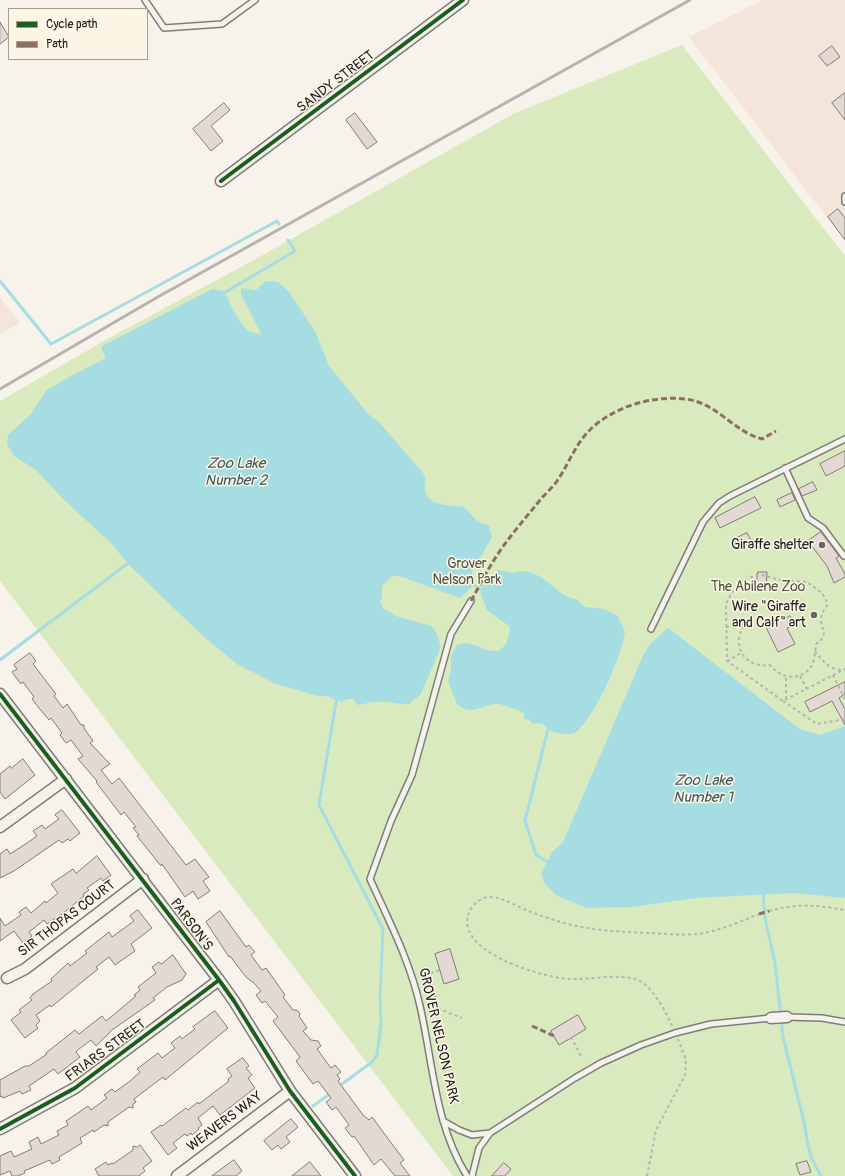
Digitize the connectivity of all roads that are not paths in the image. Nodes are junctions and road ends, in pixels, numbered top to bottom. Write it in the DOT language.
graph roads {
  1 [pos="145,0"];
  2 [pos="255,0"];
  3 [pos="463,0"];
  4 [pos="221,181"];
  5 [pos="845,196"];
  6 [pos="845,202"];
  7 [pos="845,439"];
  8 [pos="785,468"];
  9 [pos="844,556"];
  10 [pos="471,601"];
  11 [pos="651,629"];
  12 [pos="0,694"];
  13 [pos="66,779"];
  14 [pos="0,827"];
  15 [pos="143,879"];
  16 [pos="7,978"];
  17 [pos="219,980"];
  18 [pos="772,1018"];
  19 [pos="787,1018"];
  20 [pos="845,1022"];
  21 [pos="290,1090"];
  22 [pos="443,1121"];
  23 [pos="0,1129"];
  24 [pos="490,1133"];
  25 [pos="181,1175"];
  26 [pos="355,1176"];
  27 [pos="467,1176"];
  28 [pos="472,1176"];
  1 -- 2 [label="lane"];
  3 -- 4 [label="street, SANDY STREET"];
  5 -- 6 [label="lane"];
  7 -- 8 [label="lane"];
  8 -- 9 [label="lane"];
  8 -- 11 [label="lane"];
  10 -- 22 [label="lane, GROVER NELSON PARK"];
  12 -- 13 [label="street, PARSON'S"];
  13 -- 14 [label="street"];
  13 -- 15 [label="street, PARSON'S"];
  15 -- 16 [label="street, SIR THOPAS COURT"];
  15 -- 17 [label="street, PARSON'S"];
  17 -- 21 [label="street, PARSON'S"];
  17 -- 23 [label="street, FRIARS STREET"];
  18 -- 19 [label="street, GROVER NELSON PARK"];
  18 -- 24 [label="lane, GROVER NELSON PARK"];
  19 -- 20 [label="lane, GROVER NELSON PARK"];
  21 -- 25 [label="street, WEAVERS WAY"];
  21 -- 26 [label="street, PARSON'S"];
  22 -- 24 [label="lane, GROVER NELSON PARK"];
  22 -- 27 [label="lane, GROVER NELSON PARK"];
  24 -- 28 [label="lane"];
}
